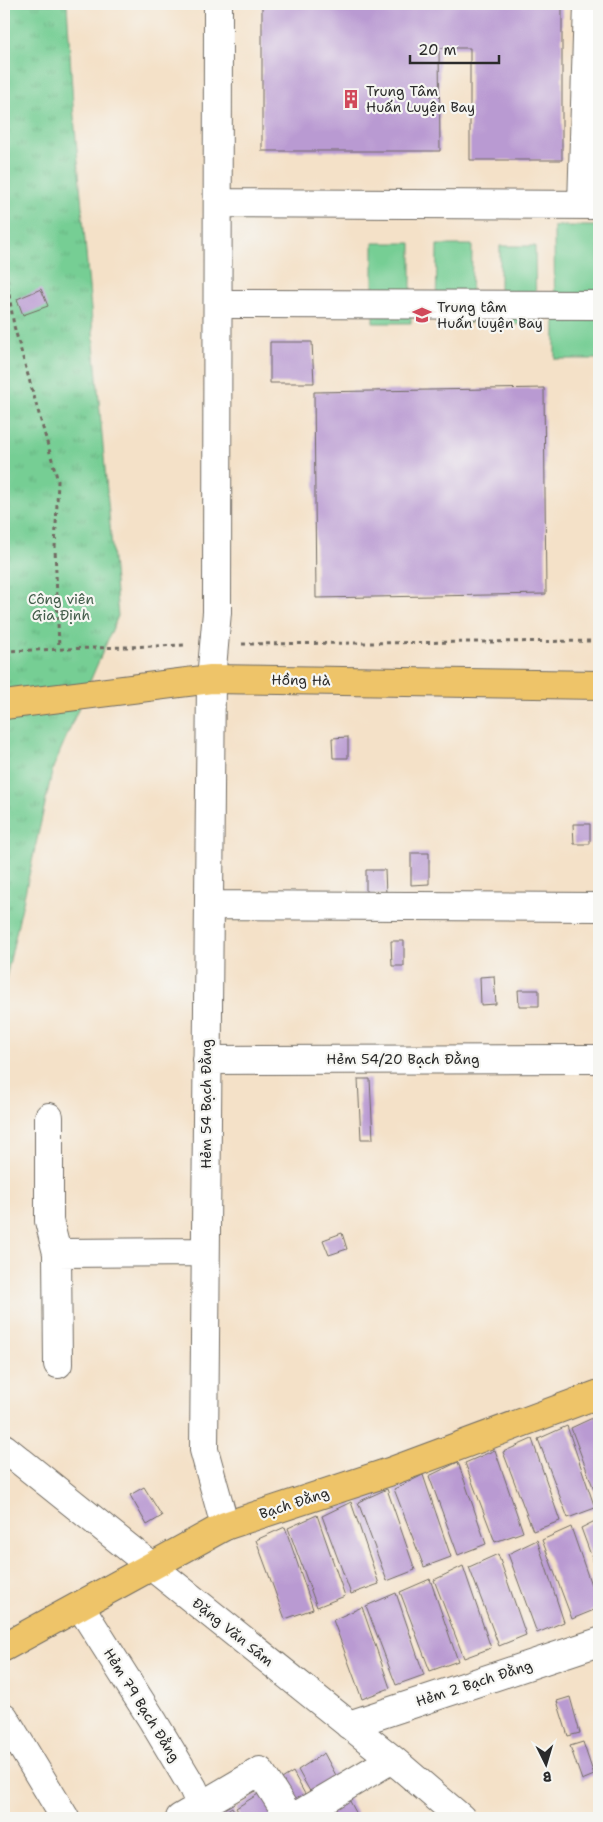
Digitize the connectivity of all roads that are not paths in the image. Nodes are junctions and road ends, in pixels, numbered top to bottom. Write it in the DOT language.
graph roads {
  1 [pos="218,4"];
  2 [pos="588,4"];
  3 [pos="218,203"];
  4 [pos="591,205"];
  5 [pos="218,304"];
  6 [pos="599,305"];
  7 [pos="211,679"];
  8 [pos="599,684"];
  9 [pos="4,705"];
  10 [pos="209,905"];
  11 [pos="599,907"];
  12 [pos="599,1059"];
  13 [pos="206,1060"];
  14 [pos="49,1117"];
  15 [pos="205,1252"];
  16 [pos="56,1253"];
  17 [pos="58,1364"];
  18 [pos="599,1394"];
  19 [pos="4,1448"];
  20 [pos="225,1526"];
  21 [pos="152,1567"];
  22 [pos="80,1606"];
  23 [pos="599,1642"];
  24 [pos="4,1647"];
  25 [pos="4,1718"];
  26 [pos="349,1725"];
  27 [pos="392,1759"];
  28 [pos="191,1812"];
  29 [pos="64,1818"];
  30 [pos="292,1818"];
  31 [pos="461,1818"];
  1 -- 3 [label="street, Hẻm 54 Bạch Đằng"];
  2 -- 4 [label="street"];
  3 -- 4 [label="street"];
  3 -- 5 [label="street, Hẻm 54 Bạch Đằng"];
  5 -- 6 [label="street"];
  5 -- 7 [label="street, Hẻm 54 Bạch Đằng"];
  7 -- 8 [label="main road, Hồng Hà"];
  7 -- 9 [label="main road, Hồng Hà"];
  7 -- 10 [label="street, Hẻm 54 Bạch Đằng"];
  10 -- 11 [label="street"];
  10 -- 13 [label="street, Hẻm 54 Bạch Đằng"];
  12 -- 13 [label="street, Hẻm 54/20 Bạch Đằng"];
  13 -- 15 [label="street, Hẻm 54 Bạch Đằng"];
  14 -- 16 [label="street"];
  15 -- 16 [label="street"];
  15 -- 20 [label="street, Hẻm 54 Bạch Đằng"];
  16 -- 17 [label="street"];
  18 -- 20 [label="main road, Bạch Đằng"];
  19 -- 21 [label="street, Đặng Văn Sâm"];
  20 -- 21 [label="main road, Bạch Đằng"];
  21 -- 22 [label="main road, Bạch Đằng"];
  21 -- 26 [label="street, Đặng Văn Sâm"];
  22 -- 24 [label="main road, Bạch Đằng"];
  22 -- 28 [label="street, Hẻm 79 Bạch Đằng"];
  23 -- 26 [label="street, Hẻm 2 Bạch Đằng"];
  25 -- 29 [label="street"];
  26 -- 27 [label="street, Đặng Văn Sâm"];
  27 -- 30 [label="street, Hẻm 79 Bạch Đằng"];
  27 -- 31 [label="street, Đặng Văn Sâm"];
  28 -- 30 [label="street, Hẻm 79 Bạch Đằng"];
}
